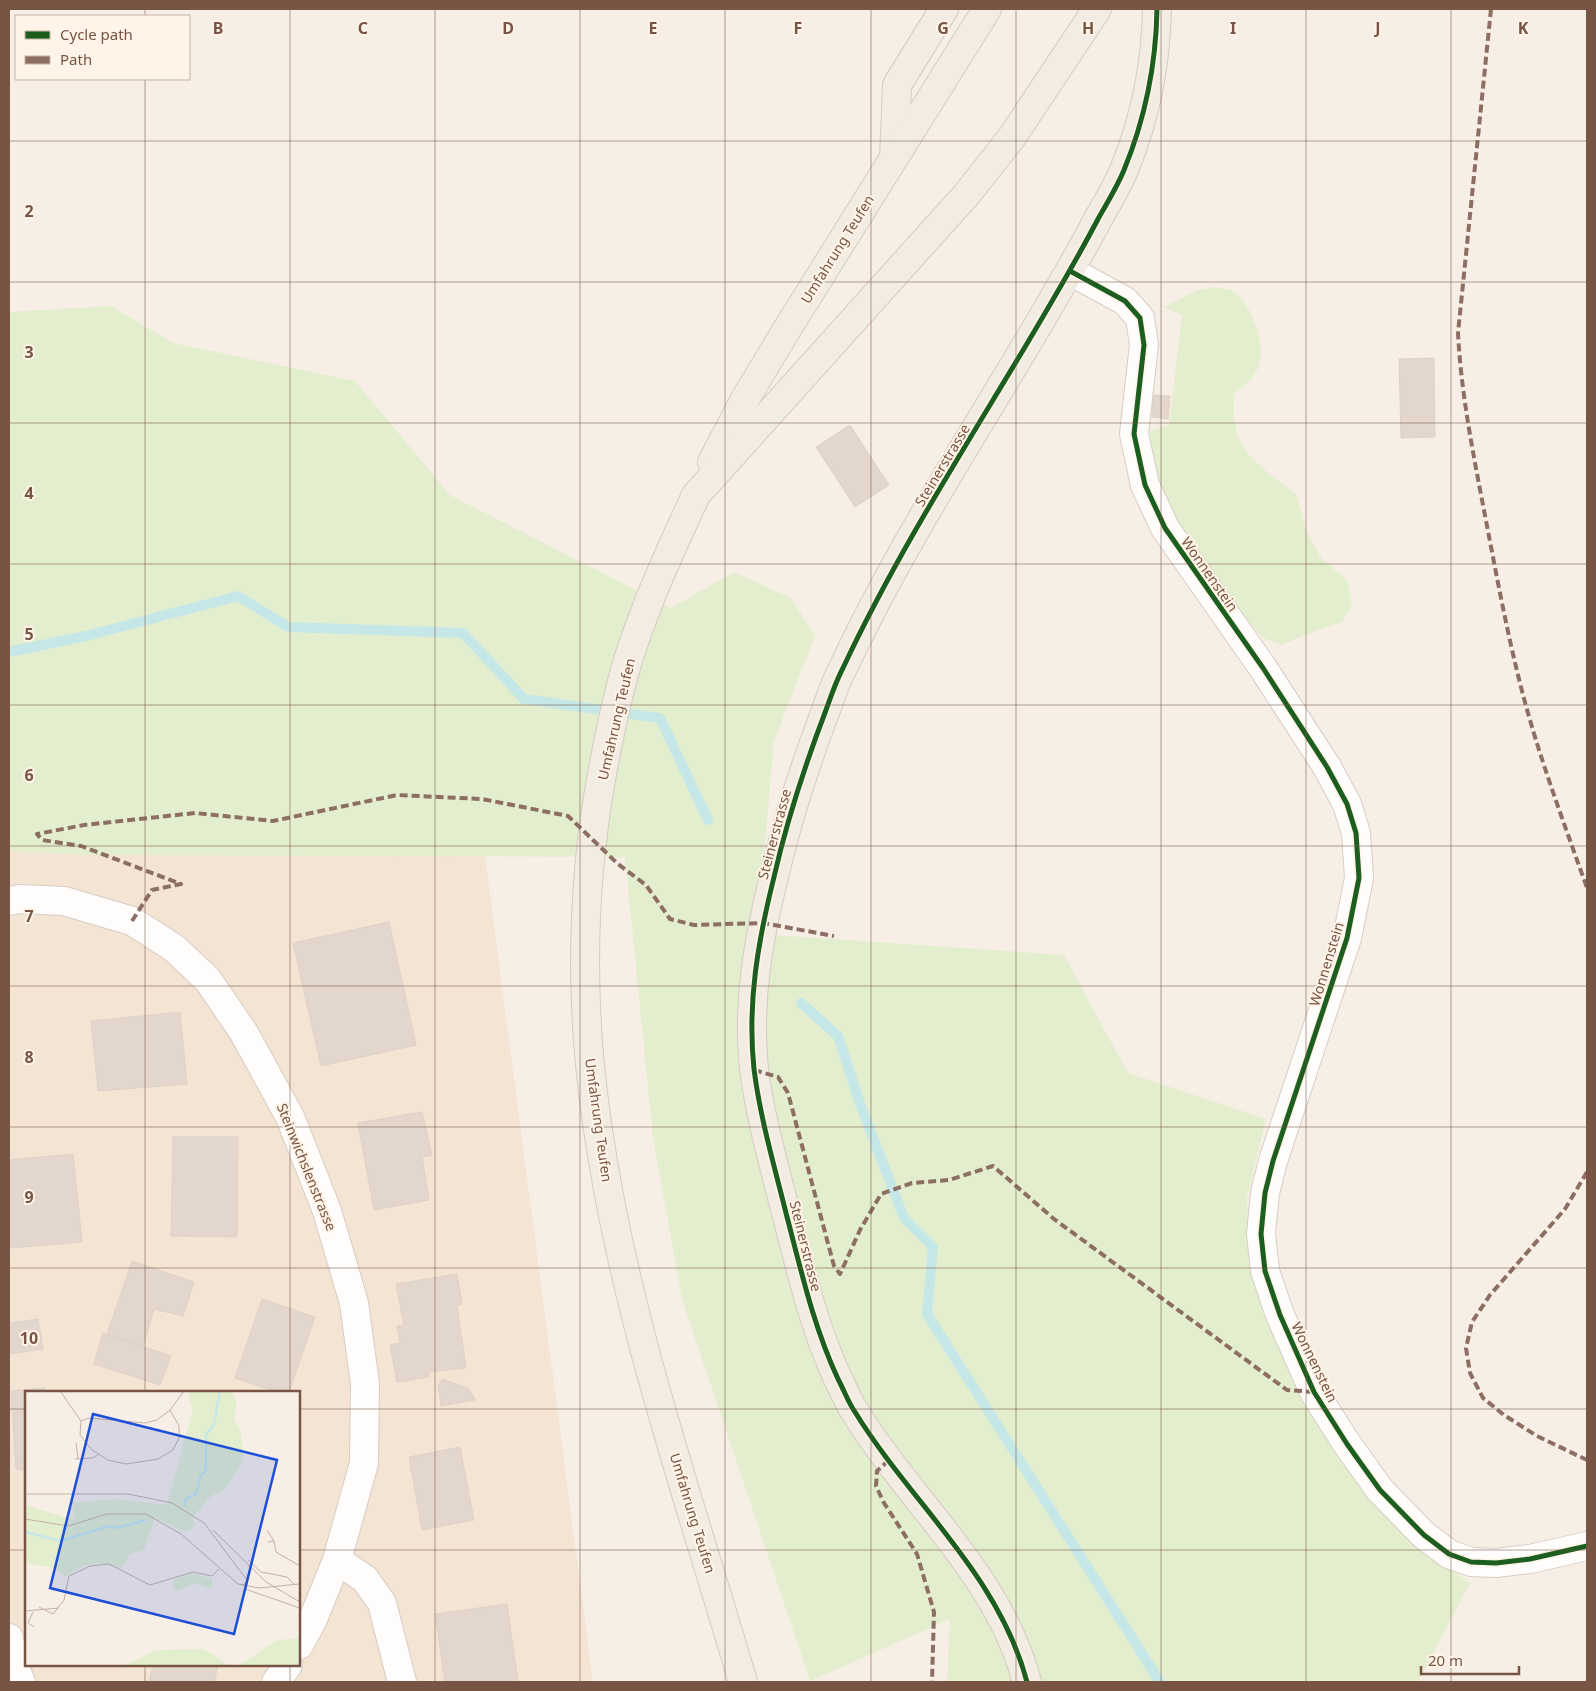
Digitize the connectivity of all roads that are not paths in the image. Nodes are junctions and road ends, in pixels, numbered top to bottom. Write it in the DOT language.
graph roads {
  1 [pos="944,9"];
  2 [pos="987,9"];
  3 [pos="1097,9"];
  4 [pos="1178,9"];
  5 [pos="1151,15"];
  6 [pos="1152,76"];
  7 [pos="894,159"];
  8 [pos="1070,271"];
  9 [pos="696,495"];
  10 [pos="9,900"];
  11 [pos="1587,1546"];
  12 [pos="337,1560"];
  13 [pos="9,1638"];
  14 [pos="300,1643"];
  15 [pos="287,1666"];
  16 [pos="21,1682"];
  17 [pos="276,1682"];
  18 [pos="402,1682"];
  19 [pos="743,1682"];
  20 [pos="1027,1682"];
  1 -- 7 [label="main road"];
  2 -- 7 [label="main road, Umfahrung Teufen"];
  3 -- 9 [label="main road"];
  4 -- 6 [label="main road"];
  5 -- 6 [label="main road, Steinerstrasse"];
  6 -- 8 [label="main road, Steinerstrasse"];
  7 -- 9 [label="main road, Umfahrung Teufen"];
  8 -- 11 [label="street, Wonnenstein"];
  8 -- 20 [label="main road, Steinerstrasse"];
  9 -- 19 [label="main road, Umfahrung Teufen"];
  10 -- 12 [label="street, Steinwichslenstrasse"];
  12 -- 14 [label="street, Steinwichslenstrasse"];
  12 -- 18 [label="street"];
  13 -- 16 [label="street"];
  15 -- 17 [label="street"];
}
